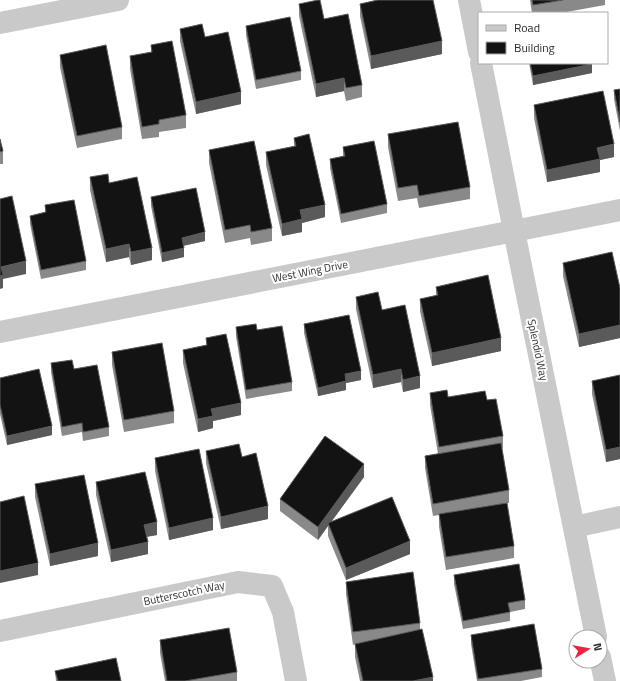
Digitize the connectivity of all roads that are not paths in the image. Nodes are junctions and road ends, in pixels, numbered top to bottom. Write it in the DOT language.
graph roads {
  1 [pos="118,0"];
  2 [pos="469,0"];
  3 [pos="0,23"];
  4 [pos="478,47"];
  5 [pos="481,64"];
  6 [pos="620,210"];
  7 [pos="514,232"];
  8 [pos="0,332"];
  9 [pos="620,517"];
  10 [pos="574,527"];
  11 [pos="594,629"];
  12 [pos="0,631"];
  13 [pos="602,669"];
  14 [pos="296,681"];
  15 [pos="605,681"];
  1 -- 3 [label="street"];
  2 -- 4 [label="street"];
  5 -- 7 [label="street, Splendid Way"];
  6 -- 7 [label="street, West Wing Drive"];
  7 -- 8 [label="street, West Wing Drive"];
  7 -- 10 [label="street, Splendid Way"];
  9 -- 10 [label="street"];
  10 -- 11 [label="street, Splendid Way"];
  12 -- 14 [label="street, Butterscotch Way"];
  13 -- 15 [label="street"];
}
